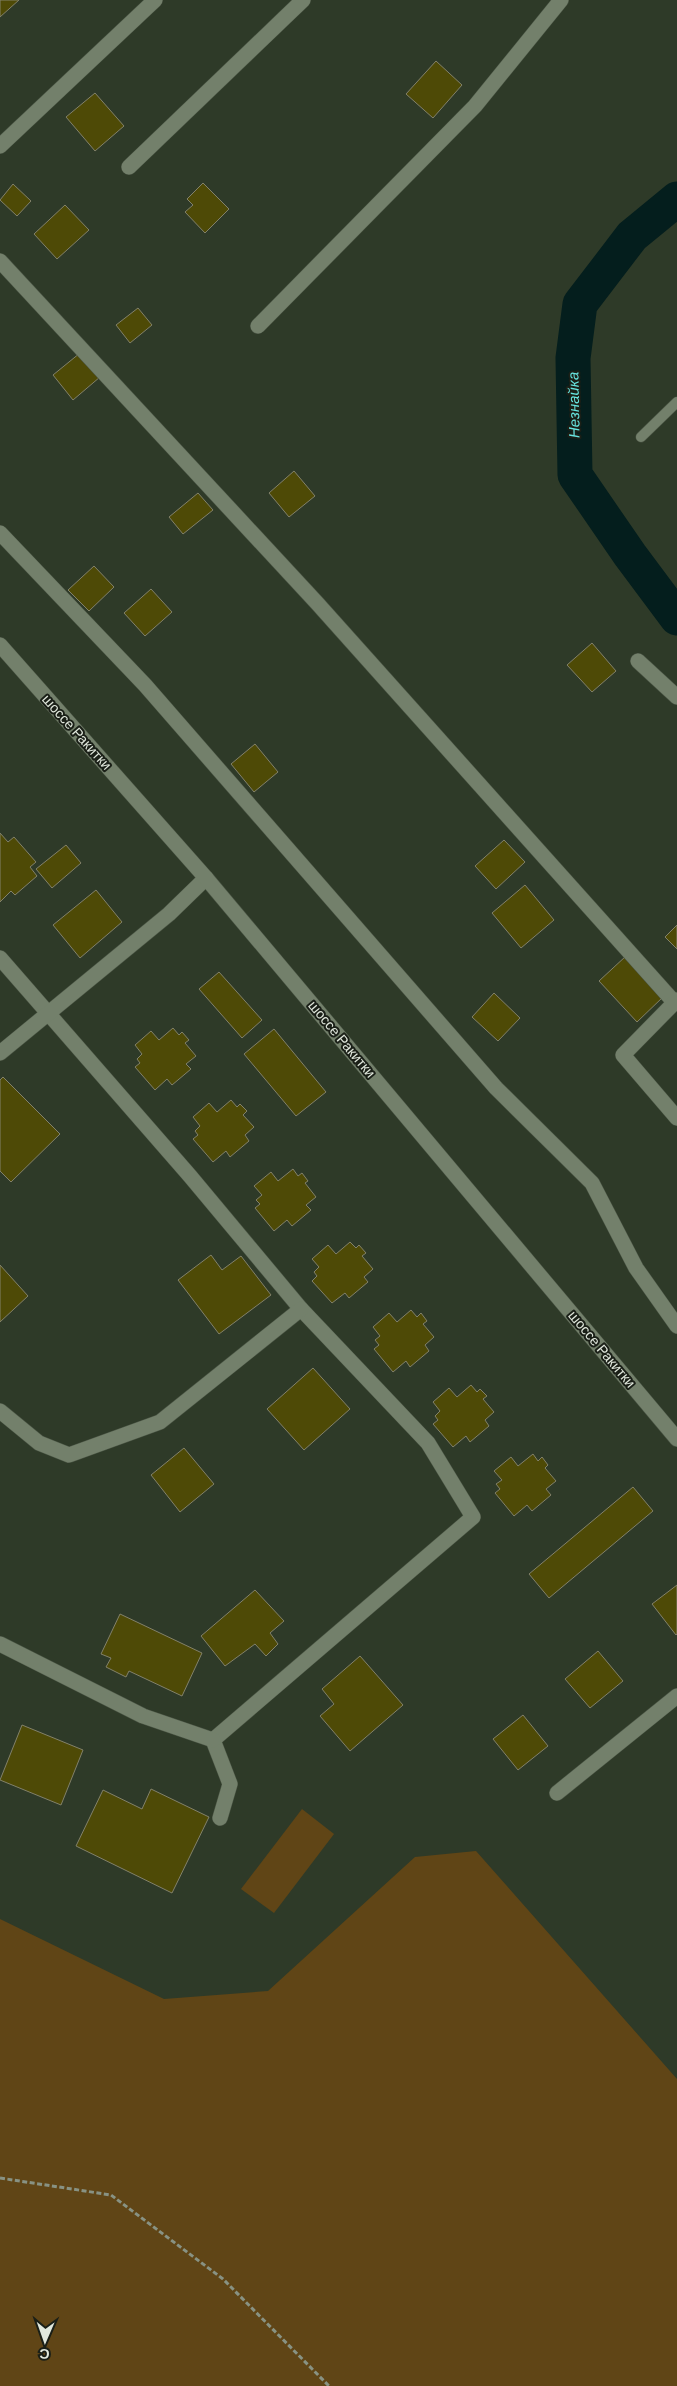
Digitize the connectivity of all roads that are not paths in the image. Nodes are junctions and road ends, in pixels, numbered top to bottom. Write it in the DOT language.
graph roads {
  1 [pos="155,0"];
  2 [pos="303,0"];
  3 [pos="561,0"];
  4 [pos="0,146"];
  5 [pos="129,167"];
  6 [pos="0,261"];
  7 [pos="258,326"];
  8 [pos="677,402"];
  9 [pos="641,436"];
  10 [pos="0,533"];
  11 [pos="0,645"];
  12 [pos="638,661"];
  13 [pos="677,697"];
  14 [pos="206,878"];
  15 [pos="0,958"];
  16 [pos="676,1001"];
  17 [pos="47,1014"];
  18 [pos="0,1053"];
  19 [pos="677,1118"];
  20 [pos="301,1309"];
  21 [pos="677,1326"];
  22 [pos="0,1411"];
  23 [pos="677,1439"];
  24 [pos="0,1644"];
  25 [pos="677,1696"];
  26 [pos="213,1740"];
  27 [pos="557,1793"];
  28 [pos="220,1818"];
  1 -- 4 [label="street"];
  2 -- 5 [label="street"];
  3 -- 7 [label="street"];
  6 -- 16 [label="street"];
  8 -- 9 [label="lane"];
  10 -- 21 [label="street"];
  11 -- 14 [label="street, шоссе Ракитки"];
  12 -- 13 [label="street"];
  14 -- 17 [label="street"];
  14 -- 23 [label="street, шоссе Ракитки"];
  15 -- 17 [label="street"];
  16 -- 19 [label="street"];
  17 -- 18 [label="street"];
  17 -- 20 [label="street"];
  20 -- 22 [label="street"];
  20 -- 26 [label="street"];
  24 -- 26 [label="street"];
  25 -- 27 [label="street"];
  26 -- 28 [label="street"];
}
